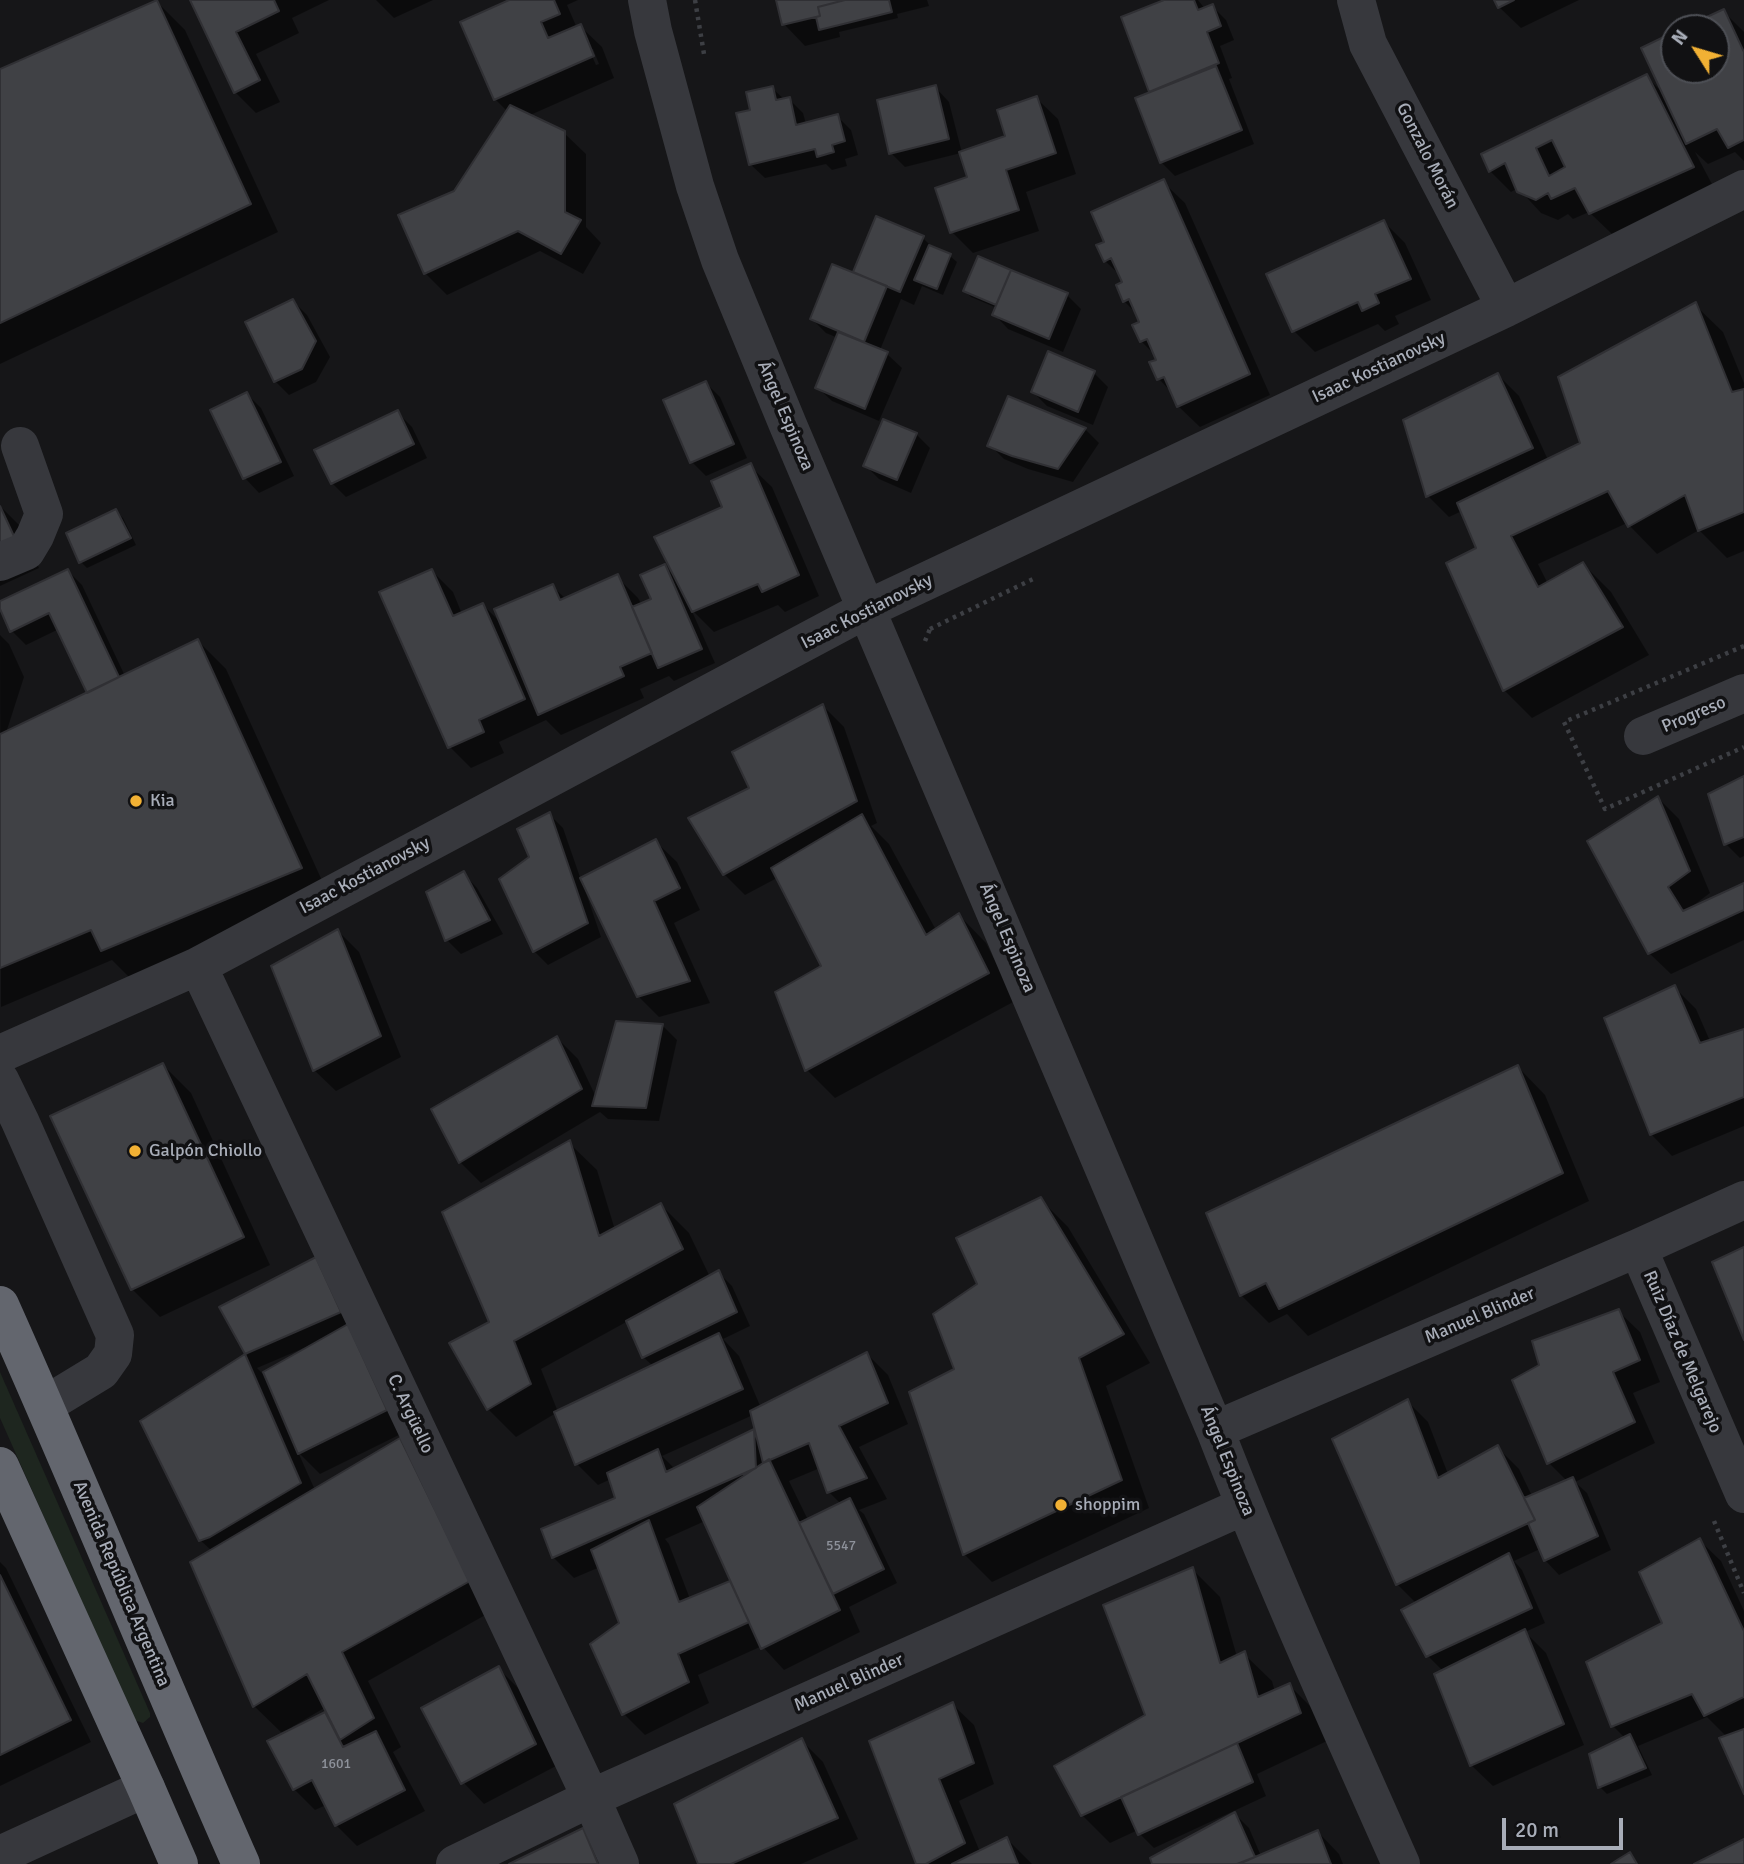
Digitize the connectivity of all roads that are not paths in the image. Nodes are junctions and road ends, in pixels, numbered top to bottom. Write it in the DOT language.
graph roads {
  1 [pos="647,0"];
  2 [pos="1356,0"];
  3 [pos="1744,190"];
  4 [pos="1506,308"];
  5 [pos="20,446"];
  6 [pos="0,562"];
  7 [pos="867,609"];
  8 [pos="1744,693"];
  9 [pos="1643,736"];
  10 [pos="198,965"];
  11 [pos="0,1054"];
  12 [pos="0,1080"];
  13 [pos="1744,1200"];
  14 [pos="1637,1248"];
  15 [pos="0,1305"];
  16 [pos="45,1405"];
  17 [pos="1215,1430"];
  18 [pos="0,1466"];
  19 [pos="1744,1494"];
  20 [pos="1244,1506"];
  21 [pos="146,1788"];
  22 [pos="591,1798"];
  23 [pos="0,1855"];
  24 [pos="179,1864"];
  25 [pos="204,1864"];
  26 [pos="241,1864"];
  27 [pos="455,1864"];
  28 [pos="620,1864"];
  29 [pos="1401,1864"];
  1 -- 7 [label="street, Ángel Espinoza"];
  2 -- 4 [label="street, Gonzalo Morán"];
  3 -- 4 [label="street, Isaac Kostianovsky"];
  4 -- 7 [label="street, Isaac Kostianovsky"];
  5 -- 6 [label="street"];
  7 -- 10 [label="street, Isaac Kostianovsky"];
  7 -- 17 [label="street, Ángel Espinoza"];
  8 -- 9 [label="street, Progreso"];
  10 -- 11 [label="street, Isaac Kostianovsky"];
  10 -- 22 [label="street, C. Argüello"];
  12 -- 16 [label="street"];
  13 -- 14 [label="street, Manuel Blinder"];
  14 -- 17 [label="street, Manuel Blinder"];
  14 -- 19 [label="street, Ruiz Díaz de Melgarejo"];
  15 -- 16 [label="highway, Avenida República Argentina"];
  16 -- 26 [label="highway, Avenida República Argentina"];
  17 -- 20 [label="street, Ángel Espinoza"];
  18 -- 21 [label="highway"];
  20 -- 22 [label="street, Manuel Blinder"];
  20 -- 29 [label="street, Ángel Espinoza"];
  21 -- 23 [label="street"];
  21 -- 24 [label="highway"];
  21 -- 25 [label="highway"];
  22 -- 27 [label="street, Manuel Blinder"];
  22 -- 28 [label="street, C. Argüello"];
}
